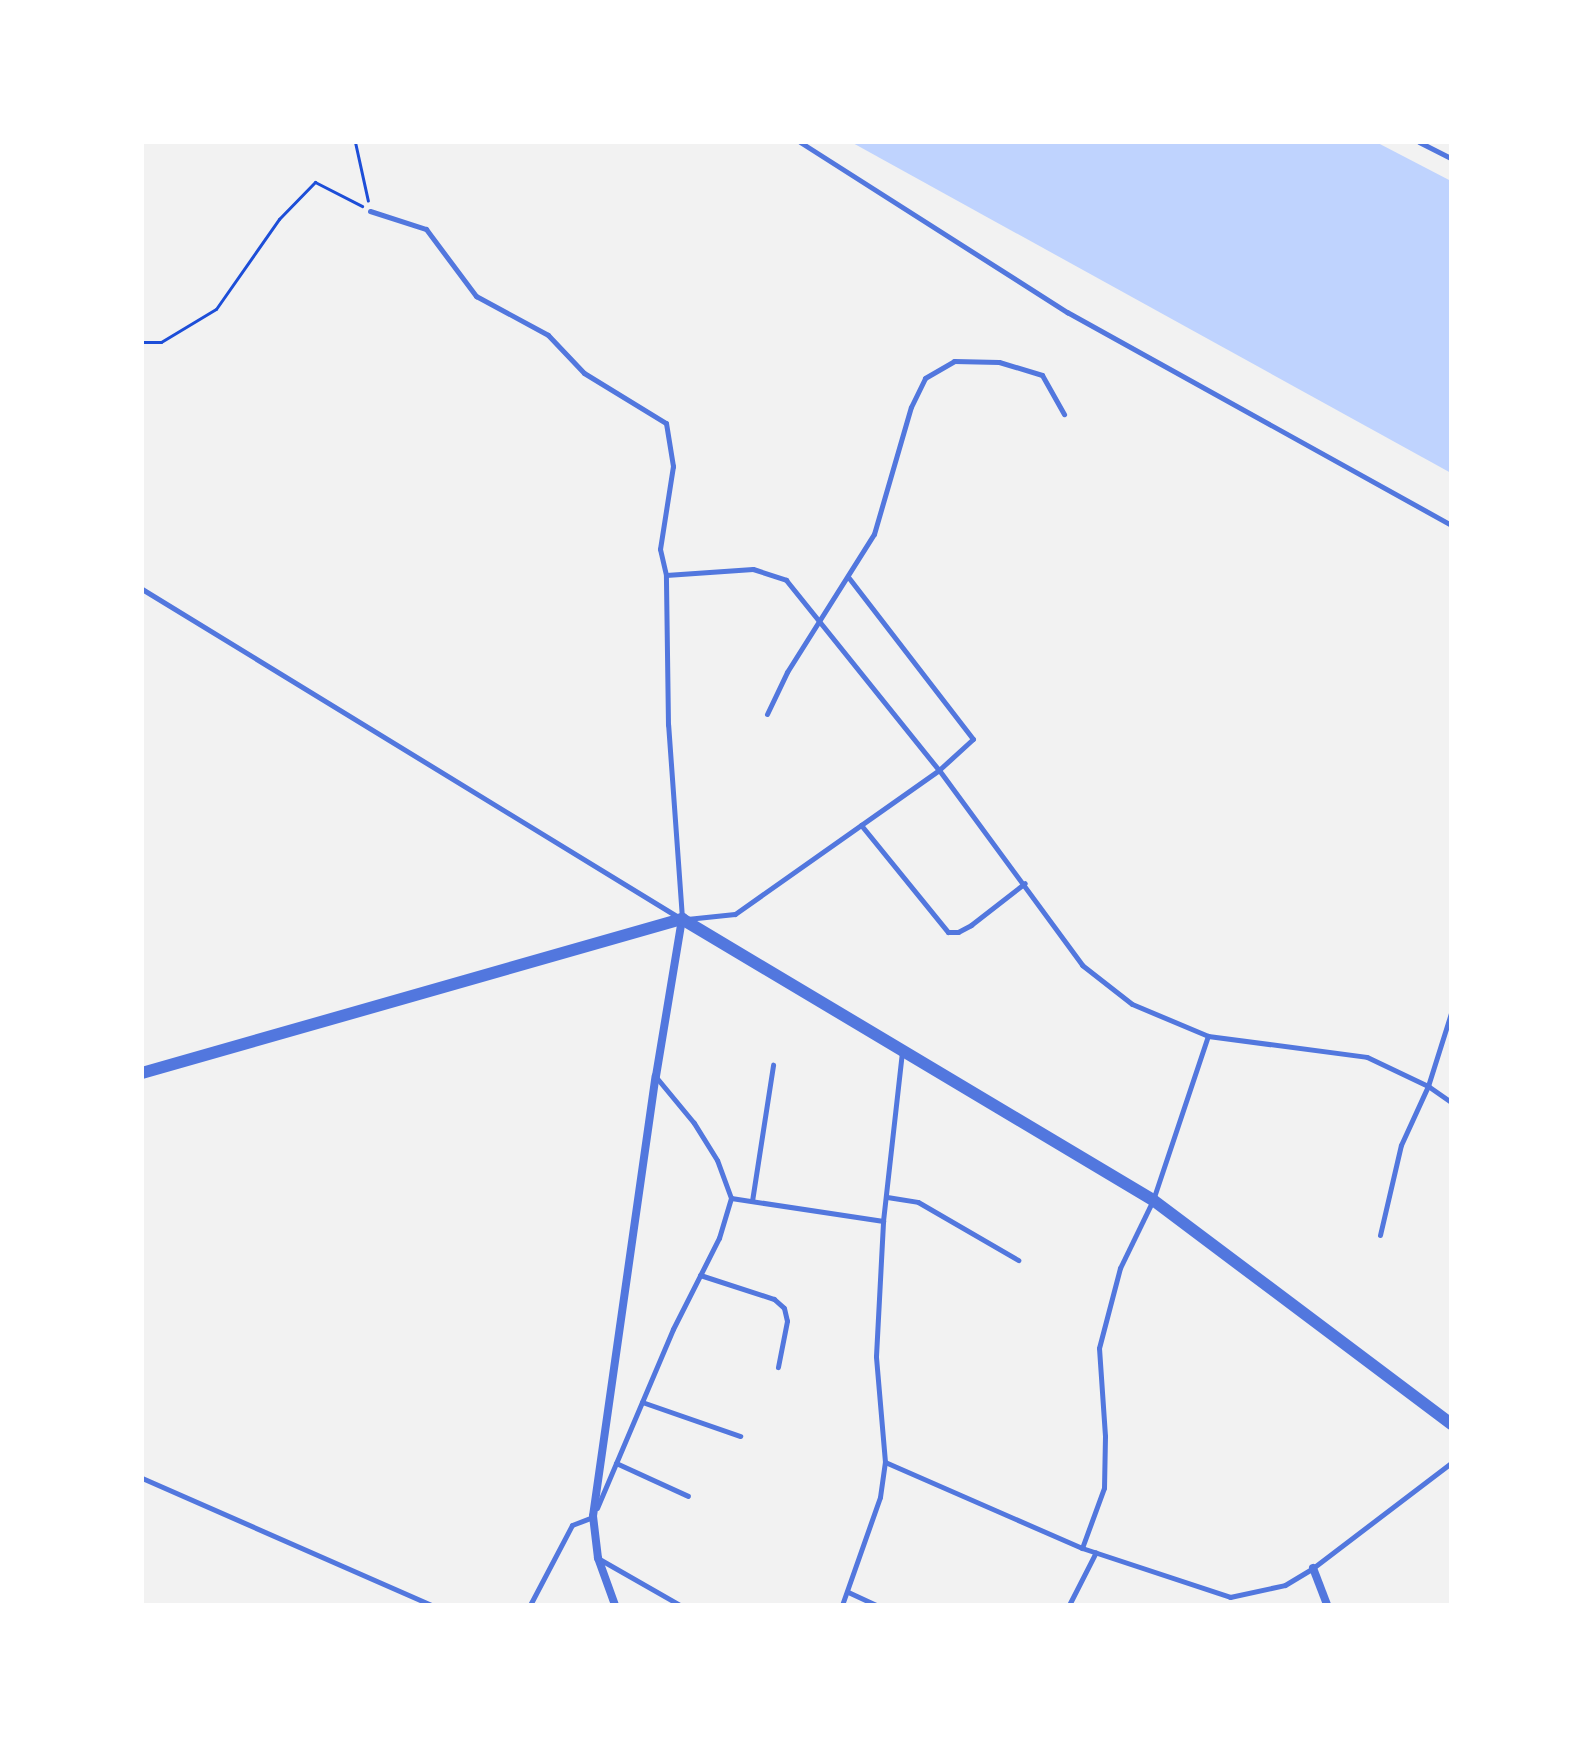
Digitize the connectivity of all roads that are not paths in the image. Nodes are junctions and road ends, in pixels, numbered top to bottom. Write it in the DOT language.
graph roads {
  1 [pos="800,142"];
  2 [pos="1419,142"];
  3 [pos="1451,158"];
  4 [pos="370,211"];
  5 [pos="1064,414"];
  6 [pos="1451,525"];
  7 [pos="666,575"];
  8 [pos="849,578"];
  9 [pos="142,589"];
  10 [pos="818,620"];
  11 [pos="767,714"];
  12 [pos="939,770"];
  13 [pos="861,825"];
  14 [pos="1025,883"];
  15 [pos="682,919"];
  16 [pos="1451,1013"];
  17 [pos="1208,1036"];
  18 [pos="902,1051"];
  19 [pos="773,1065"];
  20 [pos="142,1073"];
  21 [pos="656,1076"];
  22 [pos="1428,1086"];
  23 [pos="1451,1102"];
  24 [pos="887,1197"];
  25 [pos="731,1198"];
  26 [pos="1153,1200"];
  27 [pos="752,1201"];
  28 [pos="883,1221"];
  29 [pos="1380,1235"];
  30 [pos="1018,1260"];
  31 [pos="700,1275"];
  32 [pos="778,1367"];
  33 [pos="642,1402"];
  34 [pos="1451,1424"];
  35 [pos="740,1436"];
  36 [pos="885,1462"];
  37 [pos="616,1463"];
  38 [pos="1451,1463"];
  39 [pos="142,1478"];
  40 [pos="688,1496"];
  41 [pos="593,1516"];
  42 [pos="1082,1548"];
  43 [pos="1096,1552"];
  44 [pos="598,1558"];
  45 [pos="1313,1568"];
  46 [pos="848,1592"];
  47 [pos="1230,1597"];
  48 [pos="431,1605"];
  49 [pos="530,1605"];
  50 [pos="615,1605"];
  51 [pos="680,1605"];
  52 [pos="842,1605"];
  53 [pos="876,1605"];
  54 [pos="1069,1605"];
  55 [pos="1227,1605"];
  56 [pos="1327,1605"];
  1 -- 6 [label="lane"];
  2 -- 3 [label="lane"];
  4 -- 7 [label="lane"];
  5 -- 8 [label="lane"];
  7 -- 10 [label="lane"];
  7 -- 15 [label="lane"];
  8 -- 10 [label="lane"];
  8 -- 12 [label="lane"];
  9 -- 15 [label="lane"];
  10 -- 11 [label="lane"];
  10 -- 12 [label="lane"];
  12 -- 13 [label="lane"];
  12 -- 14 [label="lane"];
  13 -- 14 [label="lane"];
  13 -- 15 [label="lane"];
  14 -- 17 [label="lane"];
  15 -- 18 [label="street"];
  15 -- 20 [label="street"];
  15 -- 21 [label="street"];
  16 -- 22 [label="lane"];
  17 -- 22 [label="lane"];
  17 -- 26 [label="lane"];
  18 -- 24 [label="lane"];
  18 -- 26 [label="street"];
  19 -- 27 [label="lane"];
  21 -- 25 [label="lane"];
  21 -- 41 [label="street"];
  22 -- 23 [label="lane"];
  22 -- 29 [label="lane"];
  24 -- 28 [label="lane"];
  24 -- 30 [label="lane"];
  25 -- 27 [label="lane"];
  25 -- 31 [label="lane"];
  26 -- 34 [label="street"];
  26 -- 42 [label="lane"];
  27 -- 28 [label="lane"];
  28 -- 36 [label="lane"];
  31 -- 32 [label="lane"];
  31 -- 33 [label="lane"];
  33 -- 35 [label="lane"];
  33 -- 37 [label="lane"];
  36 -- 42 [label="lane"];
  36 -- 46 [label="lane"];
  37 -- 40 [label="lane"];
  37 -- 41 [label="lane"];
  38 -- 45 [label="lane"];
  39 -- 48 [label="lane"];
  41 -- 44 [label="street"];
  41 -- 49 [label="lane"];
  42 -- 43 [label="lane"];
  43 -- 47 [label="lane"];
  43 -- 54 [label="lane"];
  44 -- 50 [label="street"];
  44 -- 51 [label="lane"];
  45 -- 47 [label="lane"];
  45 -- 56 [label="street"];
  46 -- 52 [label="lane"];
  46 -- 53 [label="lane"];
  47 -- 55 [label="lane"];
}
